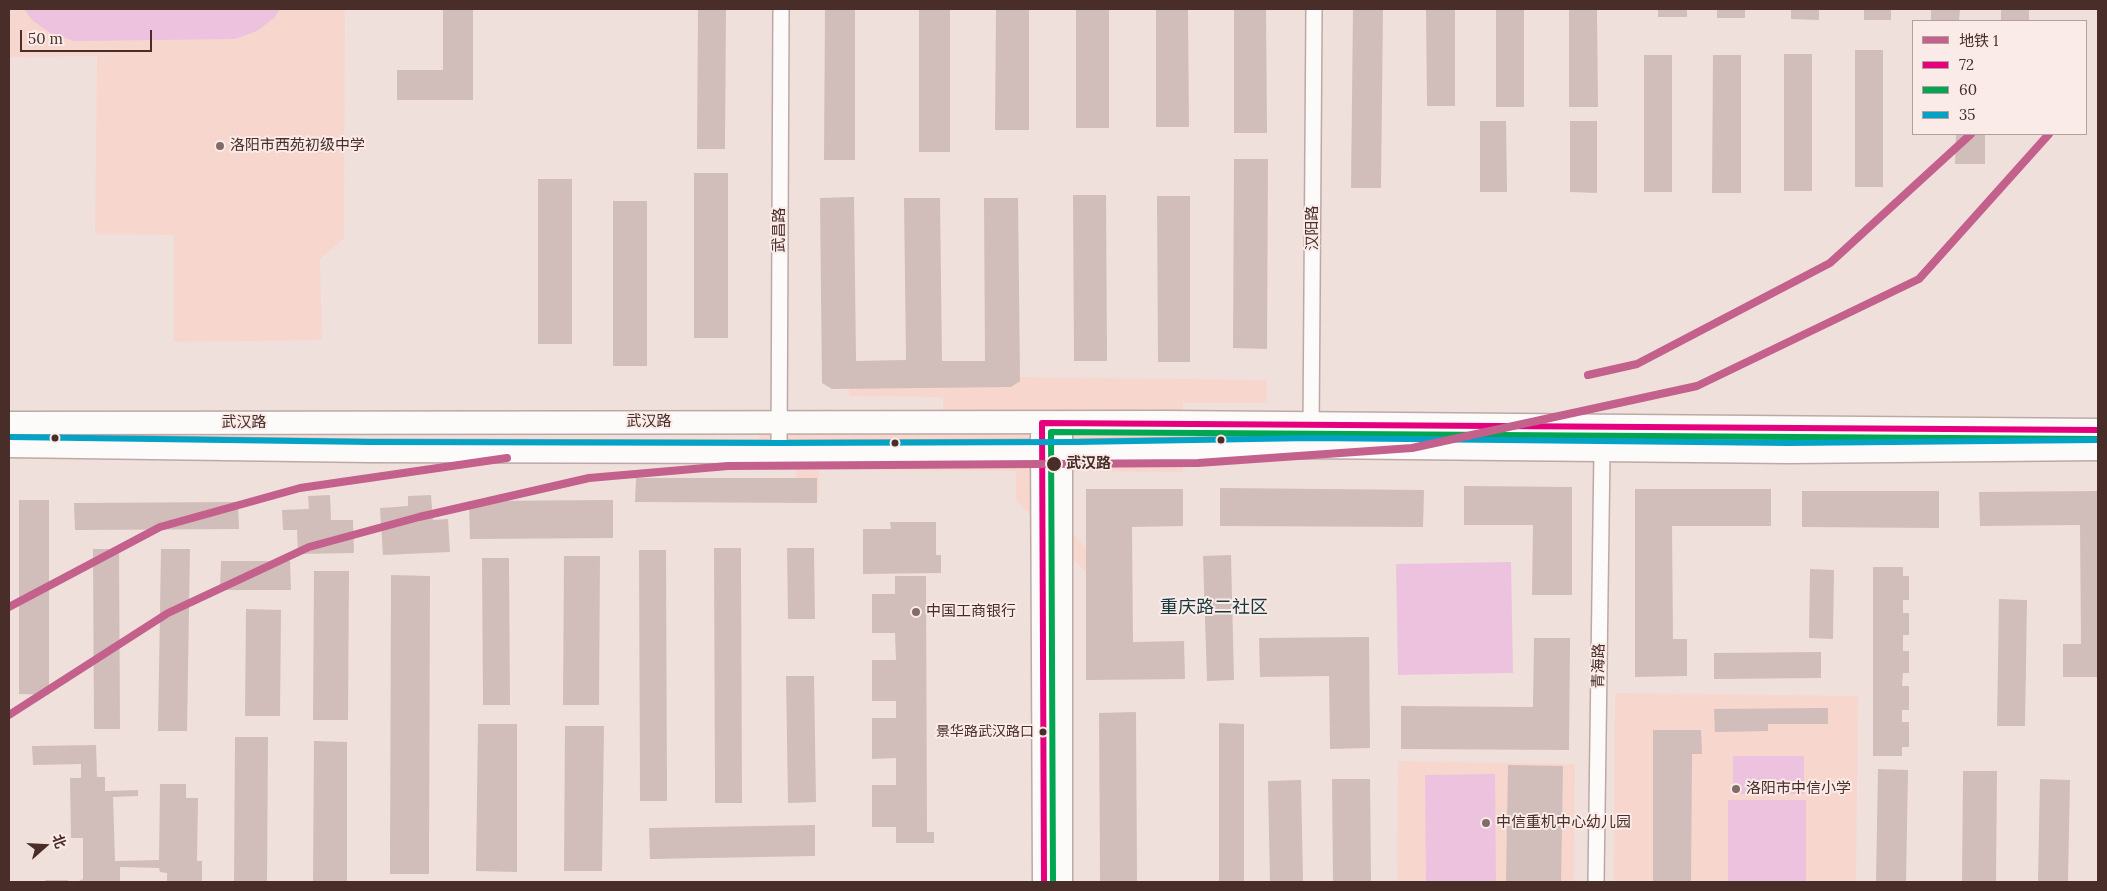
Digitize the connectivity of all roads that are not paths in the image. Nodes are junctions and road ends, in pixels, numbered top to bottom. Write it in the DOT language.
graph roads {
  1 [pos="781,9"];
  2 [pos="1314,9"];
  3 [pos="9,423"];
  4 [pos="780,423"];
  5 [pos="1051,423"];
  6 [pos="1311,424"];
  7 [pos="2098,430"];
  8 [pos="9,446"];
  9 [pos="1312,447"];
  10 [pos="2098,449"];
  11 [pos="1602,450"];
  12 [pos="1052,451"];
  13 [pos="779,452"];
  14 [pos="1044,882"];
  15 [pos="1061,882"];
  16 [pos="1596,882"];
  1 -- 4 [label="street, 武昌路"];
  2 -- 6 [label="street, 汉阳路"];
  3 -- 4 [label="main road, 武汉路"];
  4 -- 5 [label="main road, 武汉路"];
  4 -- 13 [label="street, 武昌路"];
  5 -- 6 [label="main road, 武汉路"];
  5 -- 12 [label="main road"];
  6 -- 7 [label="main road, 武汉路"];
  6 -- 9 [label="street, 汉阳路"];
  8 -- 13 [label="main road, 武汉路"];
  9 -- 11 [label="main road, 武汉路"];
  9 -- 12 [label="main road, 武汉路"];
  10 -- 11 [label="main road, 武汉路"];
  11 -- 16 [label="street, 青海路"];
  12 -- 13 [label="main road, 武汉路"];
  12 -- 14 [label="main road"];
  12 -- 15 [label="main road"];
}
